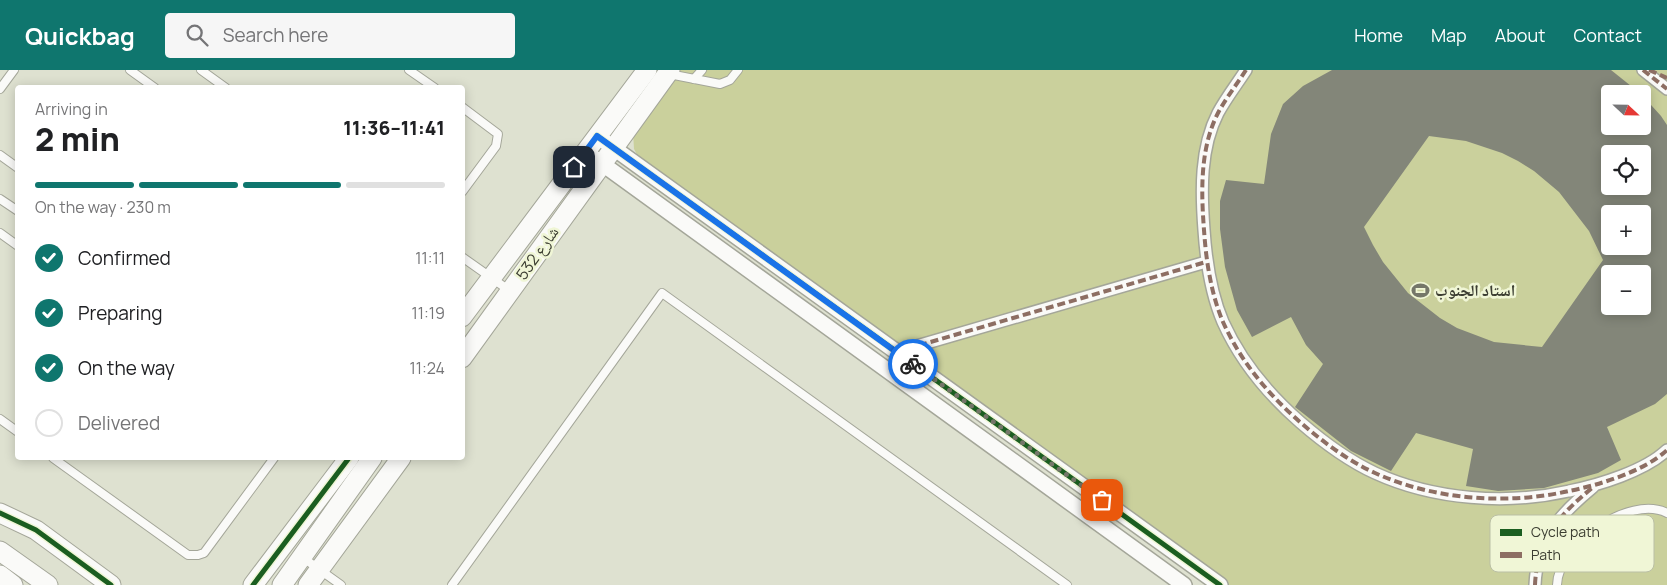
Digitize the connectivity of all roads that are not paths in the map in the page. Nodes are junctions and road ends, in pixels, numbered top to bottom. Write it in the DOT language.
graph roads {
  1 [pos="14,70"];
  2 [pos="130,70"];
  3 [pos="201,70"];
  4 [pos="409,70"];
  5 [pos="647,70"];
  6 [pos="702,70"];
  7 [pos="738,70"];
  8 [pos="1246,70"];
  9 [pos="1643,70"];
  10 [pos="1648,70"];
  11 [pos="669,72"];
  12 [pos="1667,78"];
  13 [pos="694,79"];
  14 [pos="151,85"];
  15 [pos="222,85"];
  16 [pos="431,85"];
  17 [pos="0,89"];
  18 [pos="1667,89"];
  19 [pos="465,109"];
  20 [pos="597,136"];
  21 [pos="586,152"];
  22 [pos="0,155"];
  23 [pos="607,156"];
  24 [pos="15,166"];
  25 [pos="465,188"];
  26 [pos="0,199"];
  27 [pos="15,210"];
  28 [pos="0,233"];
  29 [pos="15,244"];
  30 [pos="465,259"];
  31 [pos="1206,262"];
  32 [pos="493,278"];
  33 [pos="510,291"];
  34 [pos="465,313"];
  35 [pos="896,352"];
  36 [pos="465,354"];
  37 [pos="0,419"];
  38 [pos="15,430"];
  39 [pos="1667,450"];
  40 [pos="56,460"];
  41 [pos="273,460"];
  42 [pos="347,460"];
  43 [pos="390,460"];
  44 [pos="373,463"];
  45 [pos="1594,486"];
  46 [pos="0,513"];
  47 [pos="1667,513"];
  48 [pos="1563,515"];
  49 [pos="1617,515"];
  50 [pos="0,518"];
  51 [pos="0,551"];
  52 [pos="302,557"];
  53 [pos="319,569"];
  54 [pos="1535,572"];
  55 [pos="1562,572"];
  56 [pos="0,575"];
  57 [pos="13,585"];
  58 [pos="48,585"];
  59 [pos="92,585"];
  60 [pos="111,585"];
  61 [pos="253,585"];
  62 [pos="262,585"];
  63 [pos="282,585"];
  64 [pos="308,585"];
  65 [pos="341,585"];
  66 [pos="452,585"];
  67 [pos="1067,585"];
  68 [pos="1184,585"];
  69 [pos="1220,585"];
  70 [pos="1534,585"];
  71 [pos="1557,585"];
  1 -- 17 [label="lane"];
  2 -- 14 [label="lane"];
  3 -- 15 [label="lane"];
  4 -- 16 [label="lane"];
  5 -- 20 [label="street, شارع 532"];
  6 -- 13 [label="lane"];
  7 -- 13 [label="lane"];
  8 -- 31 [label="street"];
  9 -- 18 [label="street"];
  10 -- 12 [label="street"];
  11 -- 13 [label="lane"];
  11 -- 23 [label="street, شارع 532"];
  19 -- 25 [label="lane"];
  20 -- 21 [label="street, شارع 532"];
  20 -- 23 [label="street"];
  21 -- 23 [label="street"];
  21 -- 32 [label="street, شارع 532"];
  22 -- 24 [label="lane"];
  23 -- 33 [label="street, شارع 532"];
  23 -- 35 [label="street"];
  23 -- 68 [label="street"];
  26 -- 27 [label="lane"];
  28 -- 29 [label="lane"];
  30 -- 32 [label="lane"];
  31 -- 35 [label="street"];
  31 -- 45 [label="street"];
  32 -- 33 [label="lane"];
  32 -- 34 [label="street, شارع 532"];
  33 -- 36 [label="street, شارع 532"];
  35 -- 69 [label="street"];
  37 -- 38 [label="lane"];
  39 -- 45 [label="street"];
  40 -- 41 [label="lane"];
  42 -- 61 [label="street"];
  43 -- 44 [label="street"];
  44 -- 52 [label="street"];
  44 -- 53 [label="street"];
  44 -- 62 [label="street"];
  45 -- 48 [label="street"];
  46 -- 60 [label="street"];
  47 -- 49 [label="lane"];
  50 -- 59 [label="street"];
  51 -- 58 [label="street"];
  52 -- 53 [label="lane"];
  52 -- 63 [label="street"];
  53 -- 64 [label="street"];
  53 -- 65 [label="lane"];
  54 -- 70 [label="street"];
  55 -- 71 [label="lane"];
  56 -- 57 [label="street"];
  66 -- 67 [label="lane"];
}
